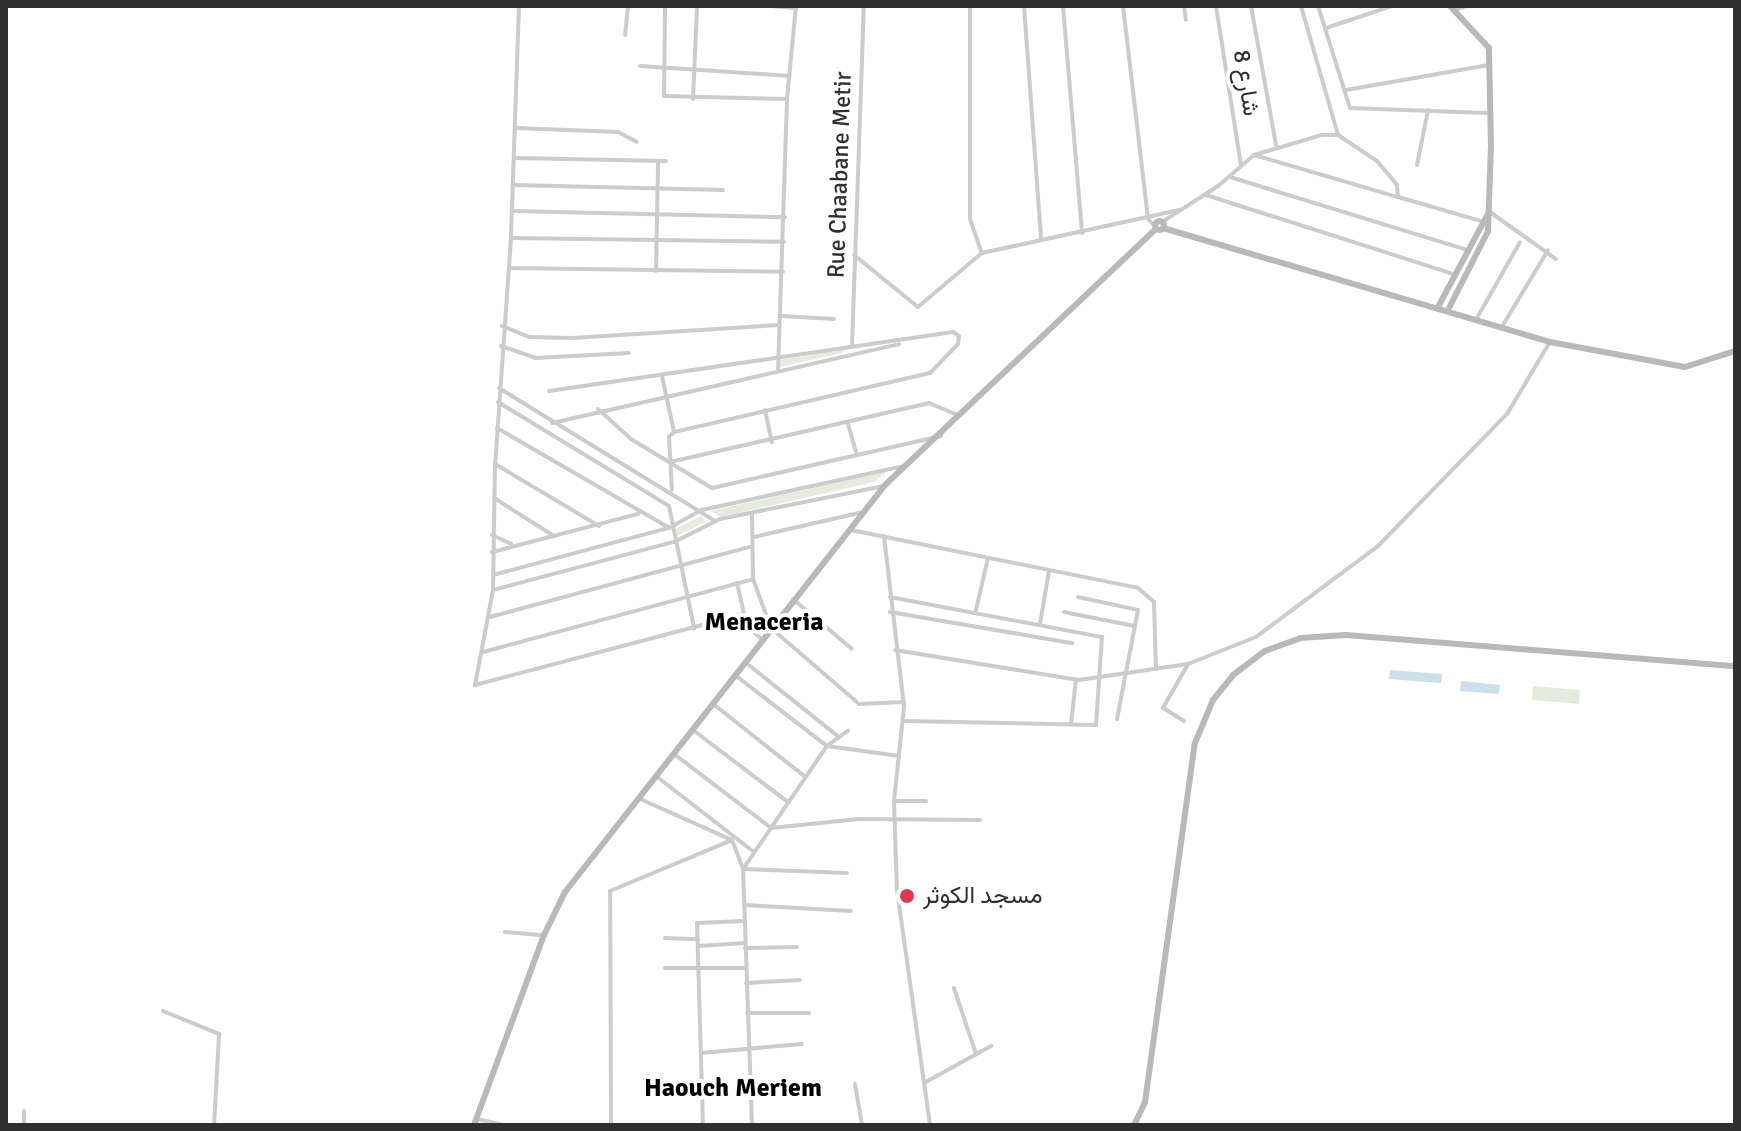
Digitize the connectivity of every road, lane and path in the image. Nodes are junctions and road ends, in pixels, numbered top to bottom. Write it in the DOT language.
graph roads {
  1 [pos="519,6"];
  2 [pos="628,6"];
  3 [pos="665,6"];
  4 [pos="697,6"];
  5 [pos="771,6"];
  6 [pos="864,6"];
  7 [pos="970,6"];
  8 [pos="1024,6"];
  9 [pos="1063,6"];
  10 [pos="1123,6"];
  11 [pos="1184,6"];
  12 [pos="1216,6"];
  13 [pos="1251,6"];
  14 [pos="1301,6"];
  15 [pos="1318,6"];
  16 [pos="1392,6"];
  17 [pos="1467,6"];
  18 [pos="796,7"];
  19 [pos="1452,8"];
  20 [pos="1186,20"];
  21 [pos="1326,28"];
  22 [pos="625,35"];
  23 [pos="1489,65"];
  24 [pos="640,66"];
  25 [pos="663,67"];
  26 [pos="696,68"];
  27 [pos="790,76"];
  28 [pos="1345,90"];
  29 [pos="693,99"];
  30 [pos="787,99"];
  31 [pos="1428,110"];
  32 [pos="1487,113"];
  33 [pos="516,128"];
  34 [pos="1338,135"];
  35 [pos="637,142"];
  36 [pos="1276,145"];
  37 [pos="1254,155"];
  38 [pos="514,158"];
  39 [pos="666,161"];
  40 [pos="658,163"];
  41 [pos="1417,165"];
  42 [pos="1241,166"];
  43 [pos="1230,177"];
  44 [pos="513,185"];
  45 [pos="657,188"];
  46 [pos="723,190"];
  47 [pos="1206,195"];
  48 [pos="1398,197"];
  49 [pos="1186,208"];
  50 [pos="512,211"];
  51 [pos="1489,212"];
  52 [pos="657,215"];
  53 [pos="785,217"];
  54 [pos="1148,219"];
  55 [pos="1481,221"];
  56 [pos="1159,226"];
  57 [pos="1082,233"];
  58 [pos="511,238"];
  59 [pos="1041,240"];
  60 [pos="656,242"];
  61 [pos="784,242"];
  62 [pos="1520,242"];
  63 [pos="1467,250"];
  64 [pos="1548,250"];
  65 [pos="982,253"];
  66 [pos="854,255"];
  67 [pos="1556,259"];
  68 [pos="509,268"];
  69 [pos="656,271"];
  70 [pos="784,272"];
  71 [pos="1454,274"];
  72 [pos="1438,307"];
  73 [pos="1448,310"];
  74 [pos="782,316"];
  75 [pos="1477,318"];
  76 [pos="834,319"];
  77 [pos="780,325"];
  78 [pos="1503,325"];
  79 [pos="502,326"];
  80 [pos="912,340"];
  81 [pos="1550,342"];
  82 [pos="501,346"];
  83 [pos="852,346"];
  84 [pos="1735,351"];
  85 [pos="629,353"];
  86 [pos="779,357"];
  87 [pos="778,371"];
  88 [pos="662,376"];
  89 [pos="499,388"];
  90 [pos="549,391"];
  91 [pos="665,398"];
  92 [pos="498,402"];
  93 [pos="598,409"];
  94 [pos="765,410"];
  95 [pos="961,417"];
  96 [pos="552,423"];
  97 [pos="848,424"];
  98 [pos="497,428"];
  99 [pos="674,432"];
  100 [pos="941,436"];
  101 [pos="772,442"];
  102 [pos="856,452"];
  103 [pos="670,462"];
  104 [pos="495,464"];
  105 [pos="909,465"];
  106 [pos="885,485"];
  107 [pos="672,490"];
  108 [pos="493,498"];
  109 [pos="702,510"];
  110 [pos="863,512"];
  111 [pos="752,513"];
  112 [pos="638,514"];
  113 [pos="715,521"];
  114 [pos="599,526"];
  115 [pos="671,527"];
  116 [pos="849,529"];
  117 [pos="492,535"];
  118 [pos="884,536"];
  119 [pos="556,537"];
  120 [pos="754,537"];
  121 [pos="674,542"];
  122 [pos="513,546"];
  123 [pos="750,547"];
  124 [pos="492,552"];
  125 [pos="988,558"];
  126 [pos="679,564"];
  127 [pos="1049,571"];
  128 [pos="493,575"];
  129 [pos="753,579"];
  130 [pos="737,583"];
  131 [pos="493,590"];
  132 [pos="889,597"];
  133 [pos="1078,597"];
  134 [pos="687,598"];
  135 [pos="793,599"];
  136 [pos="976,610"];
  137 [pos="890,612"];
  138 [pos="1064,612"];
  139 [pos="743,614"];
  140 [pos="489,617"];
  141 [pos="1040,624"];
  142 [pos="1135,626"];
  143 [pos="694,628"];
  144 [pos="771,628"];
  145 [pos="762,639"];
  146 [pos="1072,643"];
  147 [pos="852,649"];
  148 [pos="895,650"];
  149 [pos="483,652"];
  150 [pos="745,662"];
  151 [pos="1188,664"];
  152 [pos="1735,666"];
  153 [pos="1156,669"];
  154 [pos="735,675"];
  155 [pos="1125,676"];
  156 [pos="1076,679"];
  157 [pos="1099,679"];
  158 [pos="904,702"];
  159 [pos="712,703"];
  160 [pos="1117,719"];
  161 [pos="904,721"];
  162 [pos="1184,721"];
  163 [pos="1071,724"];
  164 [pos="693,730"];
  165 [pos="848,731"];
  166 [pos="839,737"];
  167 [pos="827,746"];
  168 [pos="674,754"];
  169 [pos="900,756"];
  170 [pos="656,776"];
  171 [pos="805,777"];
  172 [pos="638,798"];
  173 [pos="894,801"];
  174 [pos="926,801"];
  175 [pos="788,802"];
  176 [pos="894,819"];
  177 [pos="980,820"];
  178 [pos="771,828"];
  179 [pos="732,840"];
  180 [pos="754,852"];
  181 [pos="743,869"];
  182 [pos="847,873"];
  183 [pos="744,905"];
  184 [pos="851,911"];
  185 [pos="744,921"];
  186 [pos="505,932"];
  187 [pos="544,935"];
  188 [pos="665,938"];
  189 [pos="698,939"];
  190 [pos="698,946"];
  191 [pos="745,946"];
  192 [pos="797,947"];
  193 [pos="665,968"];
  194 [pos="744,968"];
  195 [pos="698,970"];
  196 [pos="800,980"];
  197 [pos="746,983"];
  198 [pos="954,988"];
  199 [pos="163,1011"];
  200 [pos="746,1013"];
  201 [pos="809,1013"];
  202 [pos="802,1044"];
  203 [pos="991,1046"];
  204 [pos="748,1047"];
  205 [pos="701,1053"];
  206 [pos="976,1054"];
  207 [pos="924,1083"];
  208 [pos="855,1084"];
  209 [pos="24,1111"];
  210 [pos="476,1122"];
  211 [pos="24,1125"];
  212 [pos="214,1125"];
  213 [pos="504,1125"];
  214 [pos="611,1125"];
  215 [pos="703,1125"];
  216 [pos="752,1125"];
  217 [pos="862,1125"];
  218 [pos="930,1125"];
  219 [pos="1134,1125"];
  1 -- 33 [label="street"];
  2 -- 22 [label="street"];
  3 -- 25 [label="street"];
  4 -- 26 [label="street"];
  5 -- 18 [label="street"];
  6 -- 66 [label="street, Rue Chaabane Metir"];
  7 -- 65 [label="street"];
  8 -- 59 [label="street"];
  9 -- 57 [label="street"];
  10 -- 54 [label="street"];
  11 -- 20 [label="street"];
  12 -- 42 [label="street, شارع 8"];
  13 -- 36 [label="street"];
  14 -- 34 [label="street"];
  15 -- 21 [label="street"];
  16 -- 21 [label="street"];
  17 -- 19 [label="street"];
  18 -- 27 [label="street"];
  19 -- 23 [label="street"];
  21 -- 28 [label="street"];
  23 -- 28 [label="street"];
  23 -- 32 [label="street"];
  24 -- 25 [label="street"];
  25 -- 26 [label="street"];
  25 -- 29 [label="street"];
  26 -- 27 [label="street"];
  26 -- 29 [label="street"];
  27 -- 30 [label="street"];
  28 -- 31 [label="street"];
  29 -- 30 [label="street"];
  30 -- 53 [label="street"];
  31 -- 32 [label="street"];
  31 -- 41 [label="street"];
  32 -- 51 [label="street"];
  33 -- 35 [label="street"];
  33 -- 38 [label="street"];
  34 -- 36 [label="street"];
  34 -- 48 [label="street"];
  36 -- 37 [label="street"];
  37 -- 42 [label="street"];
  37 -- 48 [label="street"];
  38 -- 40 [label="street"];
  38 -- 44 [label="street"];
  39 -- 40 [label="street"];
  40 -- 45 [label="street"];
  42 -- 43 [label="street"];
  43 -- 47 [label="street"];
  43 -- 63 [label="street"];
  44 -- 45 [label="street"];
  44 -- 50 [label="street"];
  45 -- 46 [label="street"];
  45 -- 52 [label="street"];
  47 -- 49 [label="street"];
  47 -- 71 [label="street"];
  48 -- 55 [label="street"];
  49 -- 54 [label="street"];
  49 -- 56 [label="street"];
  50 -- 52 [label="street"];
  50 -- 58 [label="street"];
  51 -- 55 [label="street"];
  51 -- 64 [label="street"];
  51 -- 73 [label="street"];
  52 -- 53 [label="street"];
  52 -- 60 [label="street"];
  53 -- 61 [label="street"];
  54 -- 56 [label="street"];
  54 -- 57 [label="street"];
  55 -- 63 [label="street"];
  56 -- 72 [label="street"];
  56 -- 95 [label="street"];
  57 -- 59 [label="street"];
  58 -- 60 [label="street"];
  58 -- 68 [label="street"];
  59 -- 65 [label="street"];
  60 -- 61 [label="street"];
  60 -- 69 [label="street"];
  61 -- 70 [label="street"];
  62 -- 75 [label="street"];
  63 -- 71 [label="street"];
  64 -- 67 [label="street"];
  64 -- 78 [label="street"];
  65 -- 66 [label="street"];
  66 -- 83 [label="street, Rue Chaabane Metir"];
  68 -- 69 [label="street"];
  68 -- 79 [label="street"];
  69 -- 70 [label="street"];
  70 -- 74 [label="street"];
  71 -- 72 [label="street"];
  72 -- 73 [label="street"];
  73 -- 75 [label="street"];
  74 -- 76 [label="street"];
  74 -- 77 [label="street"];
  75 -- 78 [label="street"];
  77 -- 79 [label="street"];
  77 -- 86 [label="street"];
  78 -- 81 [label="street"];
  79 -- 82 [label="street"];
  80 -- 83 [label="street"];
  80 -- 87 [label="street"];
  80 -- 94 [label="street"];
  81 -- 84 [label="street"];
  81 -- 151 [label="street"];
  82 -- 85 [label="street"];
  82 -- 89 [label="street"];
  83 -- 86 [label="street"];
  86 -- 87 [label="street"];
  86 -- 88 [label="street"];
  87 -- 91 [label="street"];
  88 -- 90 [label="street"];
  88 -- 91 [label="street"];
  89 -- 92 [label="street"];
  89 -- 96 [label="street"];
  91 -- 93 [label="street"];
  91 -- 99 [label="street"];
  92 -- 98 [label="street"];
  92 -- 115 [label="street"];
  93 -- 96 [label="street"];
  93 -- 103 [label="street"];
  94 -- 99 [label="street"];
  94 -- 101 [label="street"];
  95 -- 97 [label="street"];
  95 -- 100 [label="street"];
  96 -- 107 [label="street"];
  97 -- 101 [label="street"];
  97 -- 102 [label="street"];
  98 -- 104 [label="street"];
  98 -- 112 [label="street"];
  99 -- 103 [label="street"];
  100 -- 102 [label="street"];
  100 -- 105 [label="street"];
  101 -- 103 [label="street"];
  102 -- 103 [label="street"];
  103 -- 107 [label="street"];
  104 -- 108 [label="street"];
  104 -- 114 [label="street"];
  105 -- 106 [label="street"];
  105 -- 109 [label="street"];
  106 -- 110 [label="street"];
  106 -- 111 [label="street"];
  107 -- 109 [label="street"];
  108 -- 117 [label="street"];
  108 -- 119 [label="street"];
  109 -- 113 [label="street"];
  109 -- 115 [label="street"];
  110 -- 116 [label="street"];
  110 -- 120 [label="street"];
  111 -- 113 [label="street"];
  111 -- 120 [label="street"];
  112 -- 114 [label="street"];
  112 -- 115 [label="street"];
  113 -- 121 [label="street"];
  114 -- 119 [label="street"];
  115 -- 121 [label="street"];
  115 -- 128 [label="street"];
  116 -- 118 [label="street"];
  116 -- 135 [label="street"];
  117 -- 122 [label="street"];
  117 -- 124 [label="street"];
  118 -- 125 [label="street"];
  118 -- 132 [label="street"];
  119 -- 122 [label="street"];
  120 -- 123 [label="street"];
  121 -- 126 [label="street"];
  121 -- 131 [label="street"];
  122 -- 124 [label="street"];
  123 -- 126 [label="street"];
  123 -- 129 [label="street"];
  124 -- 128 [label="street"];
  125 -- 127 [label="street"];
  125 -- 136 [label="street"];
  126 -- 134 [label="street"];
  126 -- 140 [label="street"];
  127 -- 141 [label="street"];
  127 -- 153 [label="street"];
  128 -- 131 [label="street"];
  129 -- 130 [label="street"];
  129 -- 144 [label="street"];
  130 -- 134 [label="street"];
  130 -- 139 [label="street"];
  131 -- 140 [label="street"];
  132 -- 136 [label="street"];
  132 -- 137 [label="street"];
  133 -- 142 [label="street"];
  134 -- 143 [label="street"];
  134 -- 149 [label="street"];
  135 -- 144 [label="street"];
  135 -- 147 [label="street"];
  136 -- 141 [label="street"];
  137 -- 146 [label="street"];
  137 -- 148 [label="street"];
  138 -- 142 [label="street"];
  139 -- 143 [label="street"];
  139 -- 145 [label="street"];
  140 -- 149 [label="street"];
  141 -- 157 [label="street"];
  142 -- 155 [label="street"];
  143 -- 149 [label="street"];
  144 -- 145 [label="street"];
  144 -- 158 [label="street"];
  145 -- 150 [label="street"];
  148 -- 156 [label="street"];
  148 -- 158 [label="street"];
  150 -- 154 [label="street"];
  150 -- 166 [label="street"];
  151 -- 153 [label="street"];
  151 -- 162 [label="street"];
  152 -- 219 [label="street"];
  153 -- 155 [label="street"];
  154 -- 159 [label="street"];
  154 -- 167 [label="street"];
  155 -- 157 [label="street"];
  155 -- 160 [label="street"];
  156 -- 157 [label="street"];
  156 -- 163 [label="street"];
  157 -- 163 [label="street"];
  158 -- 161 [label="street"];
  159 -- 164 [label="street"];
  159 -- 171 [label="street"];
  161 -- 163 [label="street"];
  161 -- 169 [label="street"];
  164 -- 168 [label="street"];
  164 -- 175 [label="street"];
  165 -- 166 [label="street"];
  166 -- 167 [label="street"];
  167 -- 169 [label="street"];
  167 -- 171 [label="street"];
  168 -- 170 [label="street"];
  168 -- 178 [label="street"];
  169 -- 173 [label="street"];
  170 -- 172 [label="street"];
  170 -- 180 [label="street"];
  171 -- 175 [label="street"];
  172 -- 179 [label="street"];
  172 -- 187 [label="street"];
  173 -- 174 [label="street"];
  173 -- 176 [label="street"];
  175 -- 178 [label="street"];
  176 -- 177 [label="street"];
  176 -- 178 [label="street"];
  176 -- 207 [label="street"];
  178 -- 180 [label="street"];
  179 -- 181 [label="street"];
  179 -- 214 [label="street"];
  180 -- 181 [label="street"];
  181 -- 182 [label="street"];
  181 -- 183 [label="street"];
  183 -- 184 [label="street"];
  183 -- 185 [label="street"];
  185 -- 189 [label="street"];
  185 -- 191 [label="street"];
  186 -- 187 [label="street"];
  187 -- 210 [label="street"];
  188 -- 189 [label="street"];
  189 -- 190 [label="street"];
  190 -- 191 [label="street"];
  190 -- 195 [label="street"];
  191 -- 192 [label="street"];
  191 -- 194 [label="street"];
  193 -- 195 [label="street"];
  194 -- 195 [label="street"];
  194 -- 197 [label="street"];
  195 -- 205 [label="street"];
  196 -- 197 [label="street"];
  197 -- 200 [label="street"];
  198 -- 206 [label="street"];
  199 -- 212 [label="street"];
  200 -- 201 [label="street"];
  200 -- 204 [label="street"];
  202 -- 204 [label="street"];
  203 -- 206 [label="street"];
  204 -- 205 [label="street"];
  204 -- 216 [label="street"];
  205 -- 215 [label="street"];
  206 -- 207 [label="street"];
  207 -- 218 [label="street"];
  208 -- 217 [label="street"];
  209 -- 211 [label="street"];
  210 -- 213 [label="street"];
}
